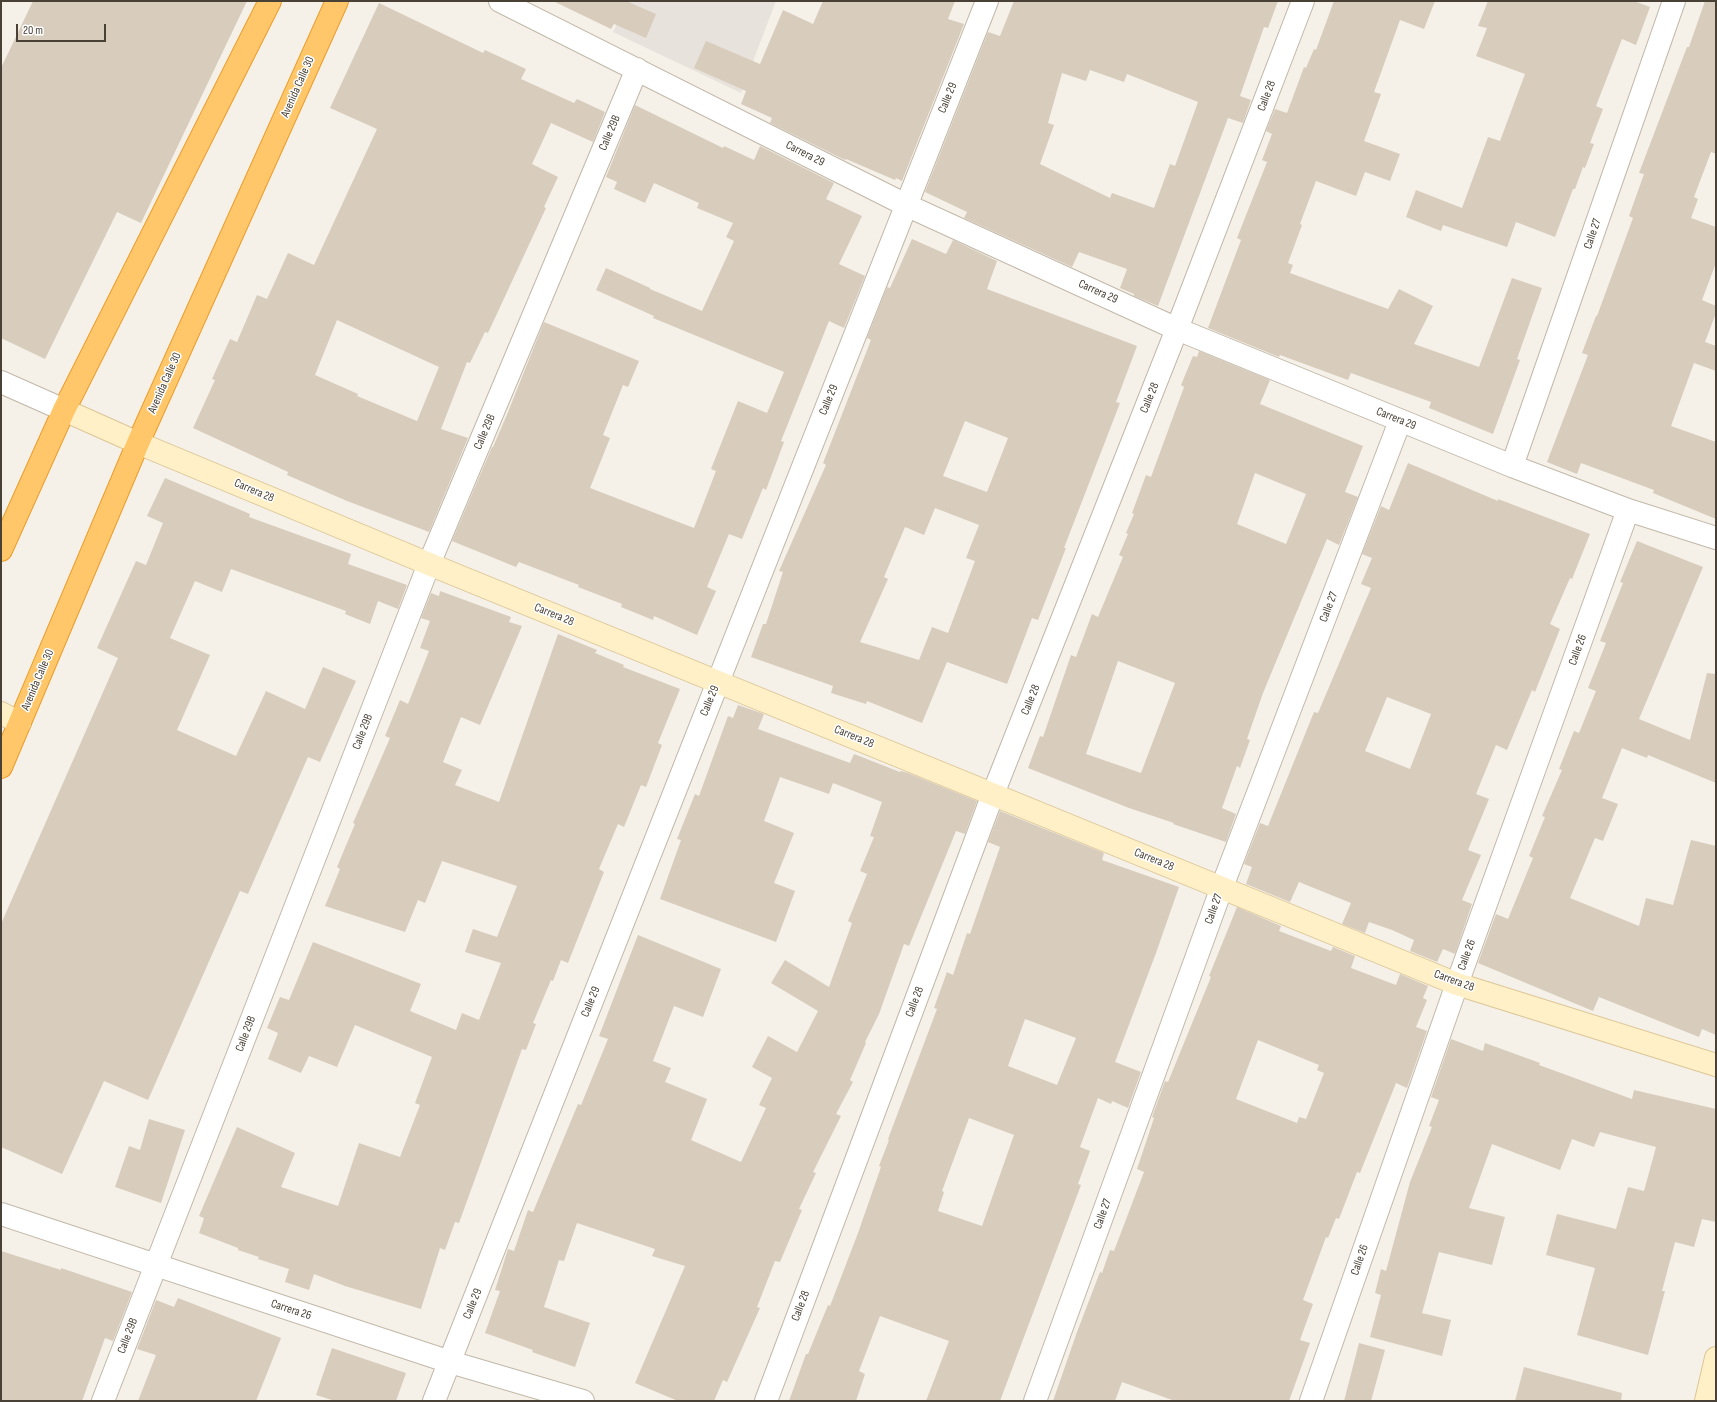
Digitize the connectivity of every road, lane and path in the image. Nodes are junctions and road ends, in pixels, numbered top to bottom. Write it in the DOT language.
graph roads {
  1 [pos="270,1"];
  2 [pos="336,1"];
  3 [pos="500,1"];
  4 [pos="987,1"];
  5 [pos="1303,1"];
  6 [pos="1674,1"];
  7 [pos="638,69"];
  8 [pos="906,205"];
  9 [pos="1177,328"];
  10 [pos="1,382"];
  11 [pos="64,410"];
  12 [pos="1400,421"];
  13 [pos="138,443"];
  14 [pos="1512,466"];
  15 [pos="1628,510"];
  16 [pos="1716,538"];
  17 [pos="1,550"];
  18 [pos="429,564"];
  19 [pos="718,682"];
  20 [pos="10,718"];
  21 [pos="1,767"];
  22 [pos="993,794"];
  23 [pos="1222,887"];
  24 [pos="1457,984"];
  25 [pos="1716,1065"];
  26 [pos="1,1214"];
  27 [pos="156,1265"];
  28 [pos="1716,1358"];
  29 [pos="450,1362"];
  30 [pos="103,1401"];
  31 [pos="434,1401"];
  32 [pos="582,1401"];
  33 [pos="766,1401"];
  34 [pos="1036,1401"];
  35 [pos="1311,1401"];
  36 [pos="1706,1401"];
  1 -- 11 [label="highway"];
  2 -- 13 [label="highway, Avenida Calle 30"];
  3 -- 7 [label="street, Carrera 29"];
  4 -- 8 [label="street, Calle 29"];
  5 -- 9 [label="street, Calle 28"];
  6 -- 14 [label="street, Calle 27"];
  7 -- 8 [label="street, Carrera 29"];
  7 -- 18 [label="street, Calle 29B"];
  8 -- 9 [label="street, Carrera 29"];
  8 -- 19 [label="street, Calle 29"];
  9 -- 12 [label="street, Carrera 29"];
  9 -- 22 [label="street, Calle 28"];
  10 -- 11 [label="street, Carrera 28"];
  11 -- 13 [label="street, Carrera 28"];
  11 -- 17 [label="highway"];
  12 -- 14 [label="street, Carrera 29"];
  12 -- 23 [label="street, Calle 27"];
  13 -- 18 [label="street, Carrera 28"];
  13 -- 20 [label="highway, Avenida Calle 30"];
  14 -- 15 [label="street, Carrera 29"];
  15 -- 16 [label="street, Carrera 29"];
  15 -- 24 [label="street, Calle 26"];
  18 -- 19 [label="street, Carrera 28"];
  18 -- 27 [label="street, Calle 29B"];
  19 -- 22 [label="street, Carrera 28"];
  19 -- 29 [label="street, Calle 29"];
  20 -- 21 [label="highway, Avenida Calle 30"];
  22 -- 23 [label="street, Carrera 28"];
  22 -- 33 [label="street, Calle 28"];
  23 -- 24 [label="street, Carrera 28"];
  23 -- 34 [label="street, Calle 27"];
  24 -- 25 [label="street, Carrera 28"];
  24 -- 35 [label="street, Calle 26"];
  26 -- 27 [label="street, Carrera 26"];
  27 -- 29 [label="street, Carrera 26"];
  27 -- 30 [label="street, Calle 29B"];
  28 -- 36 [label="street"];
  29 -- 31 [label="street, Calle 29"];
  29 -- 32 [label="street, Carrera 26"];
}
